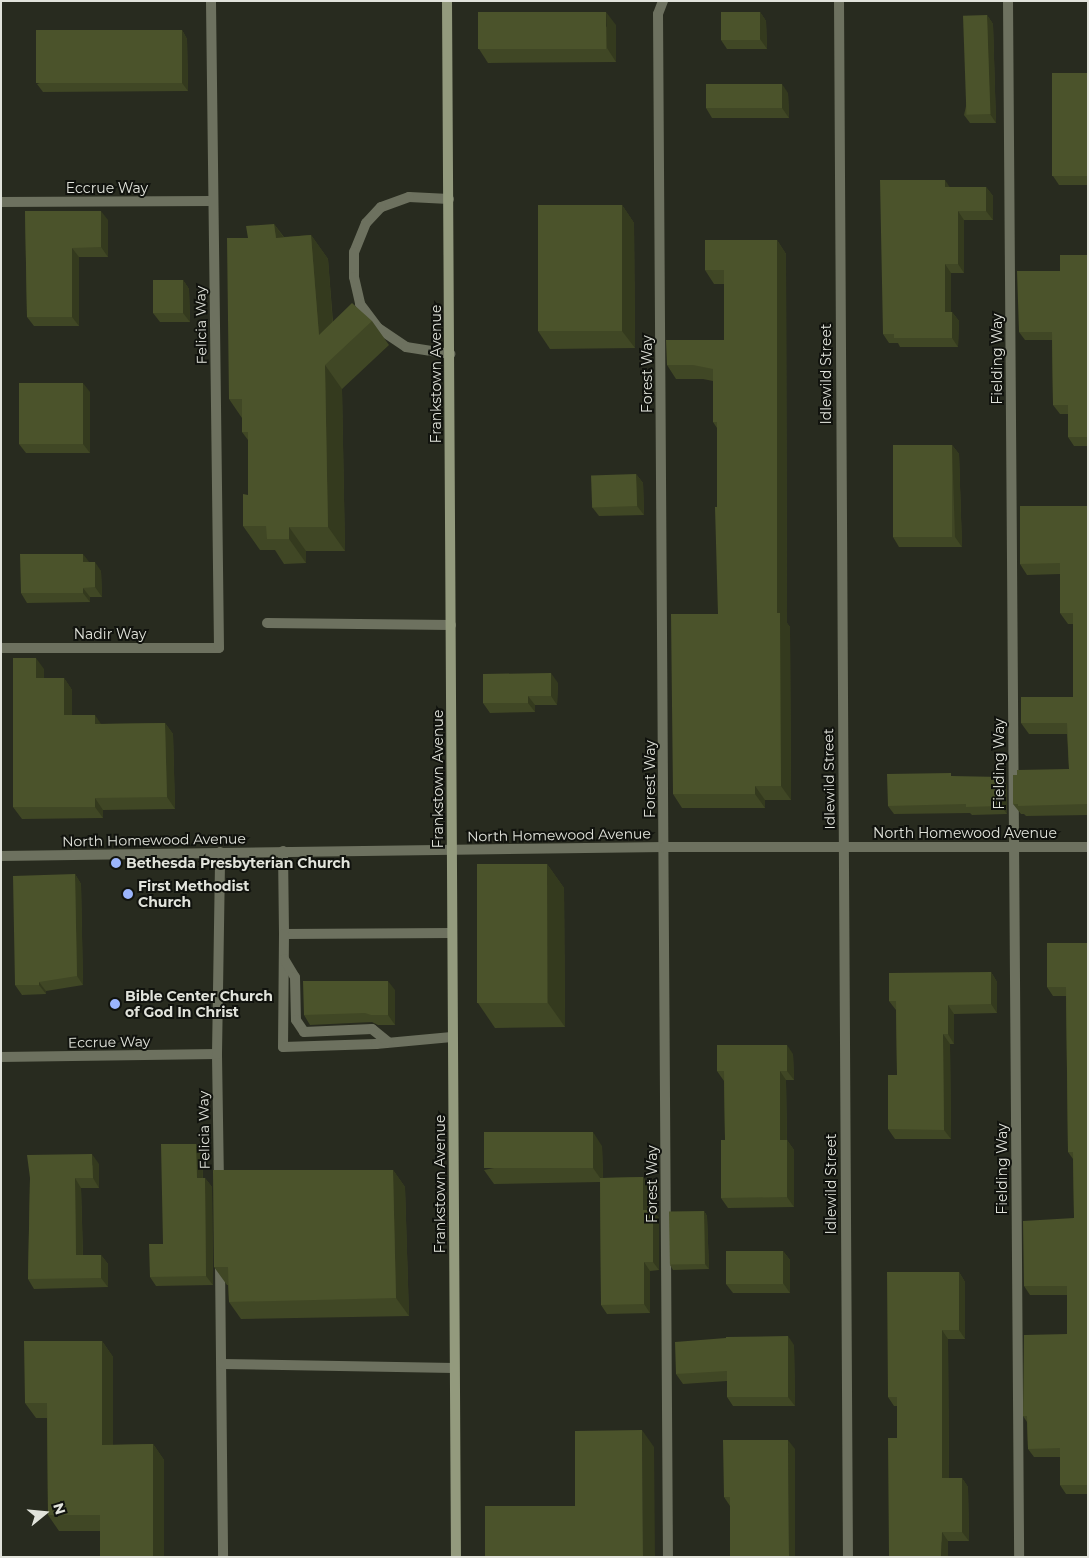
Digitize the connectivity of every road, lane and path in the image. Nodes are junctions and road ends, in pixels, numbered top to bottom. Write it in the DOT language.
graph roads {
  1 [pos="211,1"];
  2 [pos="447,1"];
  3 [pos="664,1"];
  4 [pos="839,1"];
  5 [pos="1008,1"];
  6 [pos="449,199"];
  7 [pos="214,201"];
  8 [pos="1,202"];
  9 [pos="450,354"];
  10 [pos="267,623"];
  11 [pos="452,625"];
  12 [pos="1,648"];
  13 [pos="219,648"];
  14 [pos="664,847"];
  15 [pos="844,847"];
  16 [pos="1088,847"];
  17 [pos="1014,848"];
  18 [pos="452,850"];
  19 [pos="220,852"];
  20 [pos="283,852"];
  21 [pos="1,856"];
  22 [pos="452,933"];
  23 [pos="284,934"];
  24 [pos="283,958"];
  25 [pos="452,1037"];
  26 [pos="388,1042"];
  27 [pos="217,1054"];
  28 [pos="1,1057"];
  29 [pos="219,1194"];
  30 [pos="220,1254"];
  31 [pos="222,1364"];
  32 [pos="454,1368"];
  33 [pos="223,1557"];
  34 [pos="456,1557"];
  35 [pos="668,1557"];
  36 [pos="848,1557"];
  37 [pos="1019,1557"];
  1 -- 7 [label="street, Felicia Way"];
  2 -- 6 [label="street, Frankstown Avenue"];
  3 -- 14 [label="street, Forest Way"];
  4 -- 15 [label="street, Idlewild Street"];
  5 -- 17 [label="street, Fielding Way"];
  6 -- 9 [label="street, Frankstown Avenue"];
  6 -- 9 [label="street"];
  7 -- 8 [label="street, Eccrue Way"];
  7 -- 13 [label="street, Felicia Way"];
  9 -- 11 [label="street, Frankstown Avenue"];
  10 -- 11 [label="street"];
  11 -- 18 [label="street, Frankstown Avenue"];
  12 -- 13 [label="street, Nadir Way"];
  14 -- 15 [label="street, North Homewood Avenue"];
  14 -- 18 [label="street, North Homewood Avenue"];
  14 -- 35 [label="street, Forest Way"];
  15 -- 17 [label="street, North Homewood Avenue"];
  15 -- 36 [label="street, Idlewild Street"];
  16 -- 17 [label="street, North Homewood Avenue"];
  17 -- 37 [label="street, Fielding Way"];
  18 -- 20 [label="street, North Homewood Avenue"];
  18 -- 22 [label="street, Frankstown Avenue"];
  19 -- 20 [label="street, North Homewood Avenue"];
  19 -- 21 [label="street, North Homewood Avenue"];
  19 -- 27 [label="street, Felicia Way"];
  20 -- 23 [label="street"];
  22 -- 23 [label="street"];
  22 -- 25 [label="street, Frankstown Avenue"];
  23 -- 24 [label="street"];
  24 -- 26 [label="street"];
  24 -- 26 [label="street"];
  25 -- 26 [label="street"];
  25 -- 32 [label="street, Frankstown Avenue"];
  27 -- 28 [label="street, Eccrue Way"];
  27 -- 29 [label="street, Felicia Way"];
  30 -- 31 [label="street"];
  31 -- 32 [label="street"];
  31 -- 33 [label="street"];
  32 -- 34 [label="street, Frankstown Avenue"];
}
